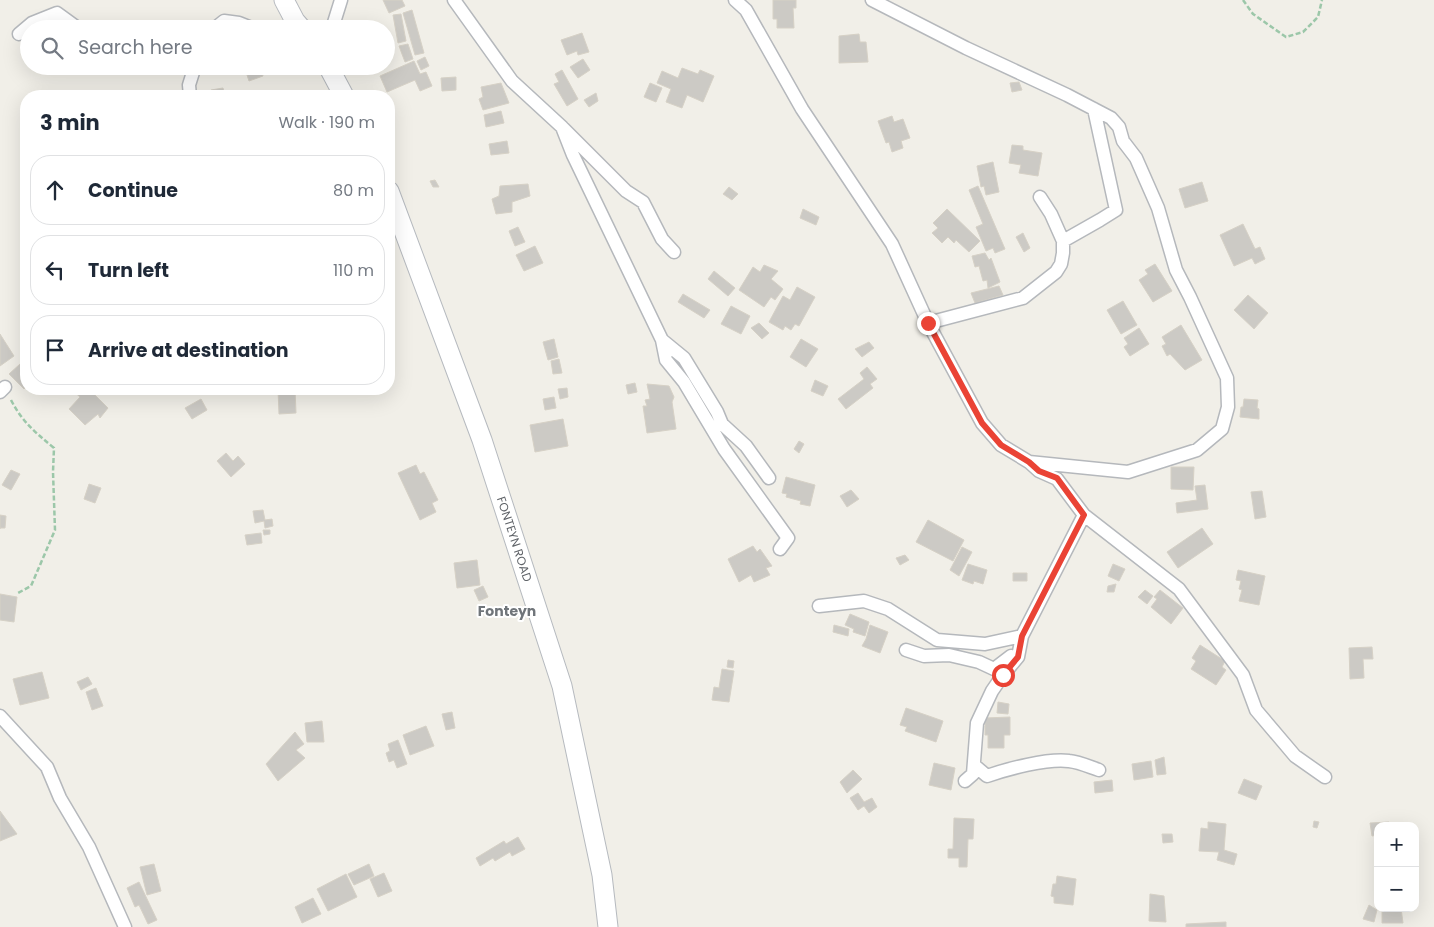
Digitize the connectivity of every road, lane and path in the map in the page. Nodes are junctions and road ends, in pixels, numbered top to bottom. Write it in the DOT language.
graph roads {
  1 [pos="284,0"];
  2 [pos="341,0"];
  3 [pos="454,0"];
  4 [pos="735,0"];
  5 [pos="872,0"];
  6 [pos="1243,0"];
  7 [pos="1322,0"];
  8 [pos="40,20"];
  9 [pos="67,20"];
  10 [pos="294,20"];
  11 [pos="335,20"];
  12 [pos="192,75"];
  13 [pos="333,75"];
  14 [pos="189,90"];
  15 [pos="341,90"];
  16 [pos="1094,109"];
  17 [pos="562,127"];
  18 [pos="1040,197"];
  19 [pos="395,207"];
  20 [pos="1063,242"];
  21 [pos="674,252"];
  22 [pos="928,323"];
  23 [pos="662,340"];
  24 [pos="2,389"];
  25 [pos="1029,462"];
  26 [pos="769,478"];
  27 [pos="1084,515"];
  28 [pos="780,549"];
  29 [pos="18,593"];
  30 [pos="819,606"];
  31 [pos="1022,636"];
  32 [pos="906,650"];
  33 [pos="0,716"];
  34 [pos="974,764"];
  35 [pos="1099,770"];
  36 [pos="1325,777"];
  37 [pos="965,781"];
  38 [pos="125,927"];
  39 [pos="608,927"];
  1 -- 10 [label="street"];
  2 -- 11 [label="street"];
  3 -- 17 [label="street"];
  4 -- 22 [label="street"];
  5 -- 16 [label="street"];
  6 -- 7 [label="path"];
  8 -- 9 [label="street"];
  12 -- 14 [label="street"];
  13 -- 15 [label="street"];
  16 -- 20 [label="street"];
  16 -- 25 [label="street"];
  17 -- 21 [label="street"];
  17 -- 23 [label="street"];
  18 -- 20 [label="street"];
  19 -- 39 [label="street, FONTEYN ROAD"];
  20 -- 22 [label="street"];
  22 -- 25 [label="street"];
  23 -- 26 [label="street"];
  23 -- 28 [label="street"];
  24 -- 29 [label="path"];
  25 -- 27 [label="street"];
  27 -- 31 [label="street"];
  27 -- 36 [label="street"];
  30 -- 31 [label="street"];
  31 -- 32 [label="street"];
  31 -- 34 [label="street"];
  33 -- 38 [label="street"];
  34 -- 35 [label="street"];
  34 -- 37 [label="street"];
}
